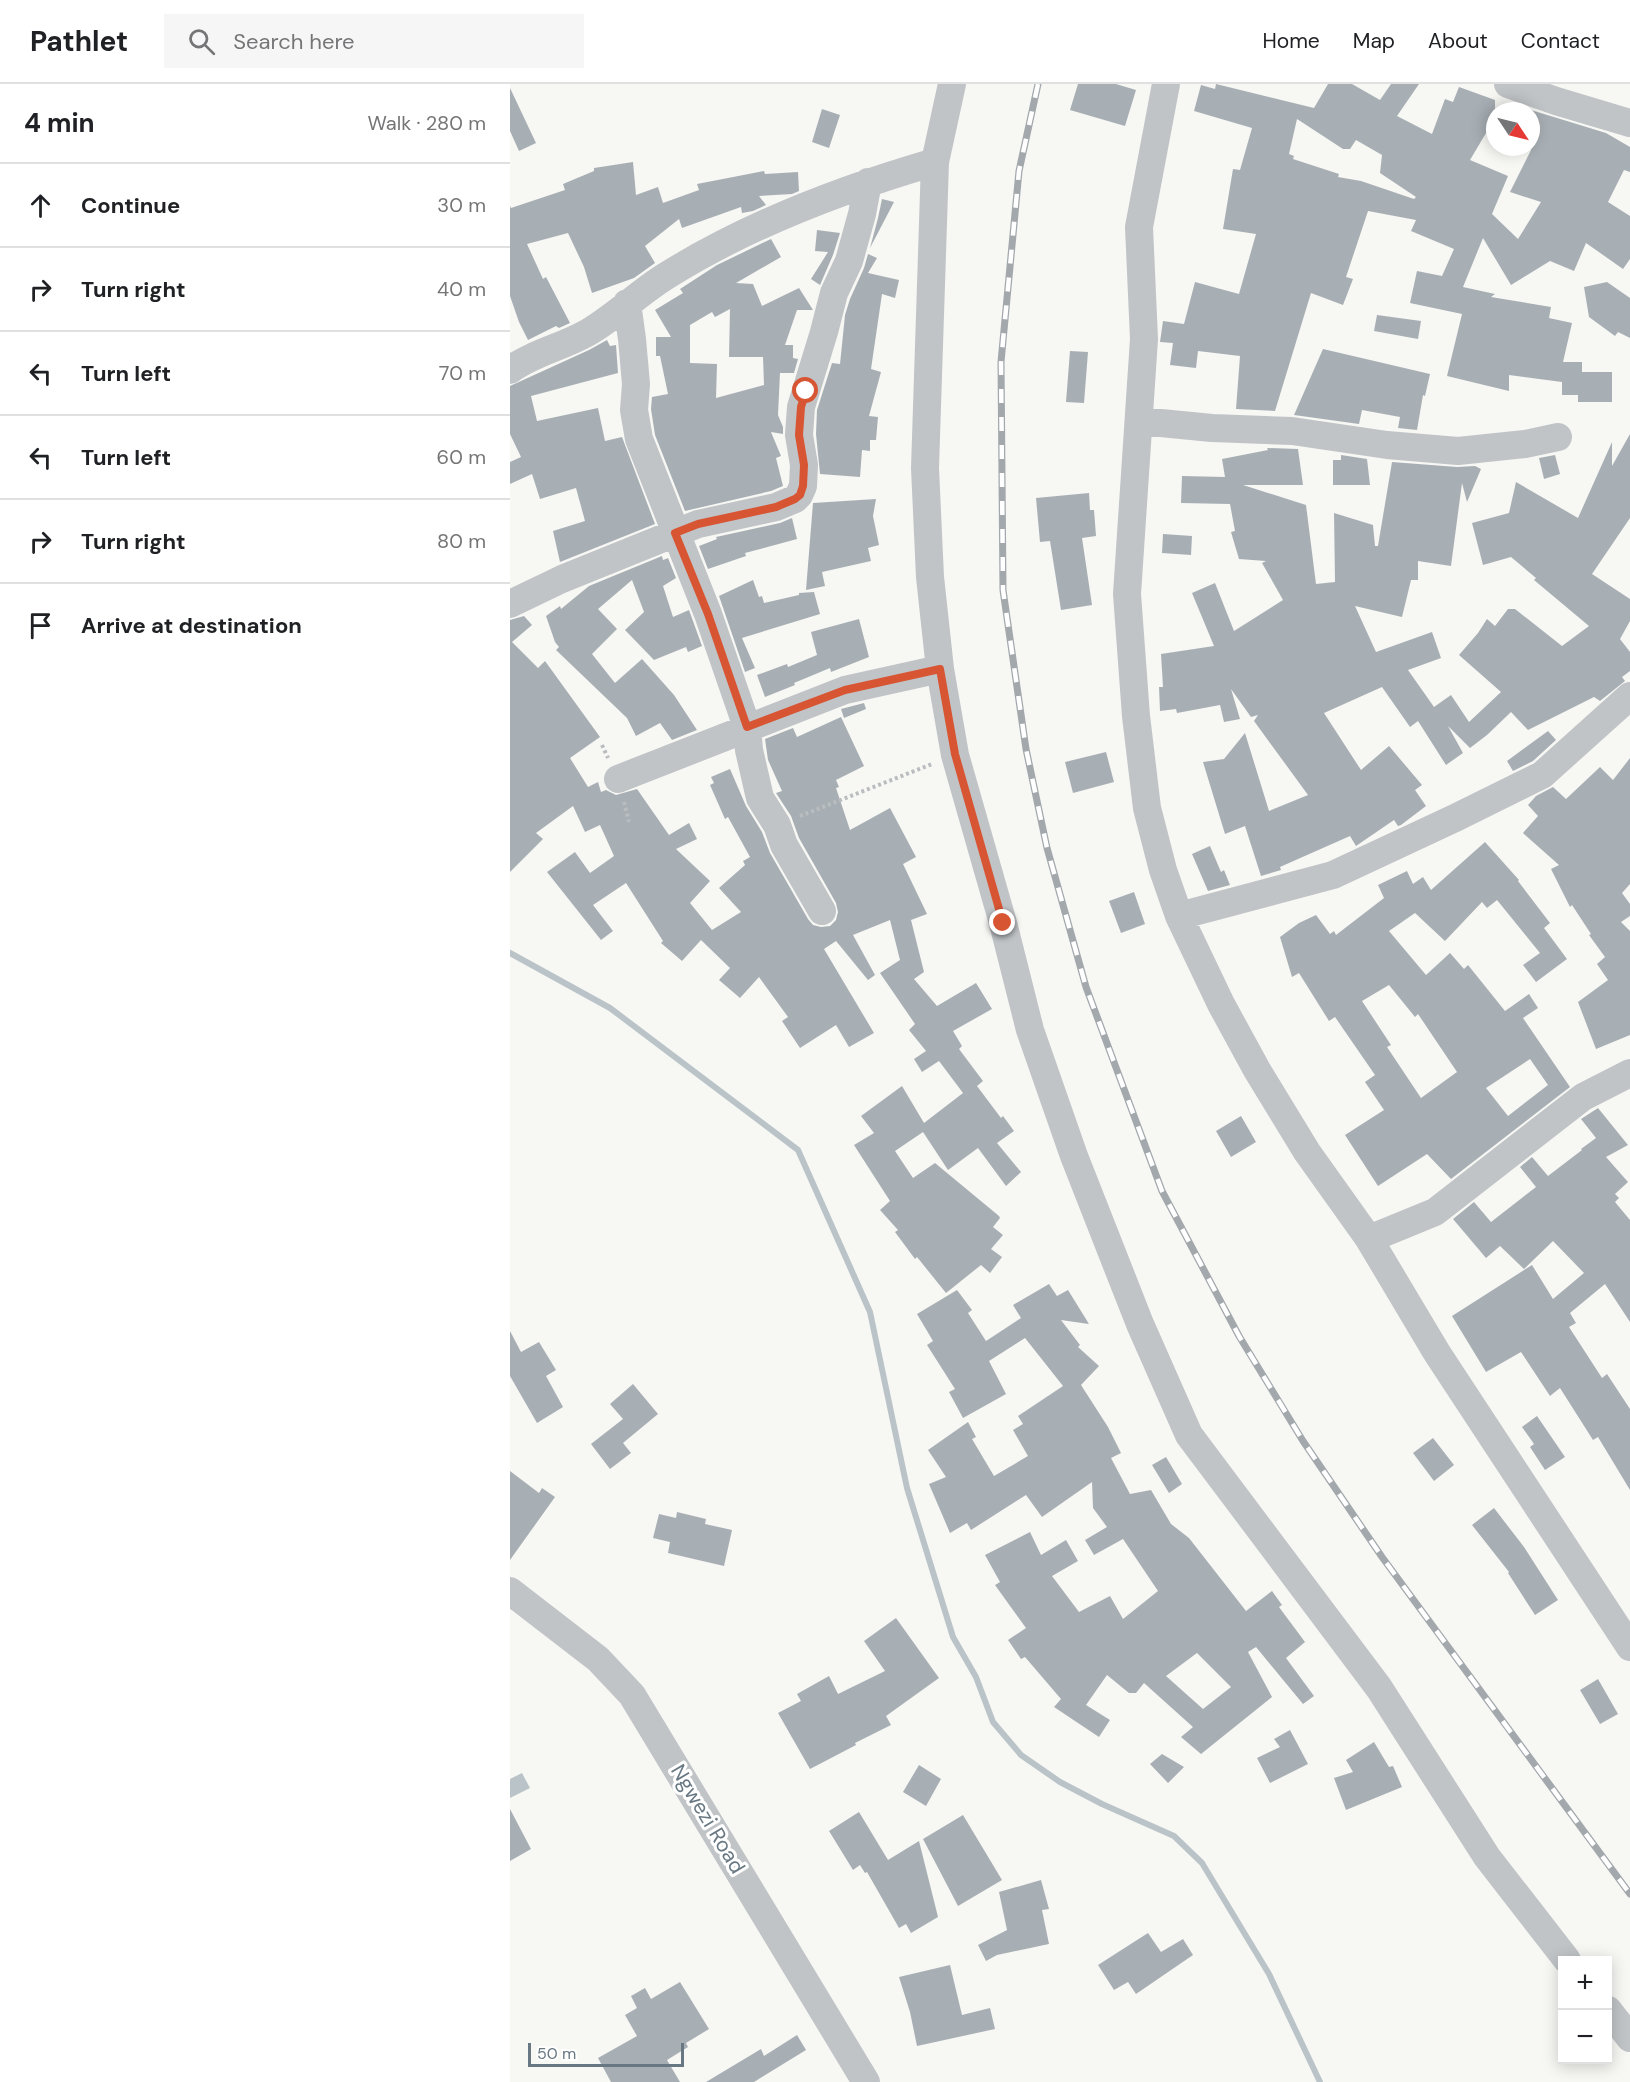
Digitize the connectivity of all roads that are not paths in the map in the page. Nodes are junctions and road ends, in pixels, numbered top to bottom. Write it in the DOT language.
graph roads {
  1 [pos="952,84"];
  2 [pos="1166,84"];
  3 [pos="1508,84"];
  4 [pos="1630,123"];
  5 [pos="935,162"];
  6 [pos="868,182"];
  7 [pos="627,303"];
  8 [pos="510,370"];
  9 [pos="1140,421"];
  10 [pos="1558,437"];
  11 [pos="675,533"];
  12 [pos="510,604"];
  13 [pos="940,669"];
  14 [pos="1630,696"];
  15 [pos="747,727"];
  16 [pos="618,779"];
  17 [pos="822,911"];
  18 [pos="1179,916"];
  19 [pos="1630,1073"];
  20 [pos="1369,1239"];
  21 [pos="510,1591"];
  22 [pos="1630,1647"];
  23 [pos="1564,1956"];
  24 [pos="1612,2015"];
  25 [pos="1630,2038"];
  26 [pos="866,2082"];
  1 -- 5 [label="street"];
  2 -- 9 [label="street"];
  3 -- 4 [label="street"];
  5 -- 6 [label="street"];
  5 -- 13 [label="street"];
  6 -- 7 [label="street"];
  6 -- 11 [label="street"];
  7 -- 8 [label="street"];
  7 -- 11 [label="street"];
  9 -- 10 [label="street"];
  9 -- 18 [label="street"];
  11 -- 12 [label="street"];
  11 -- 15 [label="street"];
  13 -- 15 [label="street"];
  13 -- 23 [label="street"];
  14 -- 18 [label="street"];
  15 -- 16 [label="street"];
  15 -- 17 [label="street"];
  18 -- 20 [label="street"];
  19 -- 20 [label="street"];
  20 -- 22 [label="street"];
  21 -- 26 [label="street, Ngwezi Road"];
  24 -- 25 [label="street"];
}
